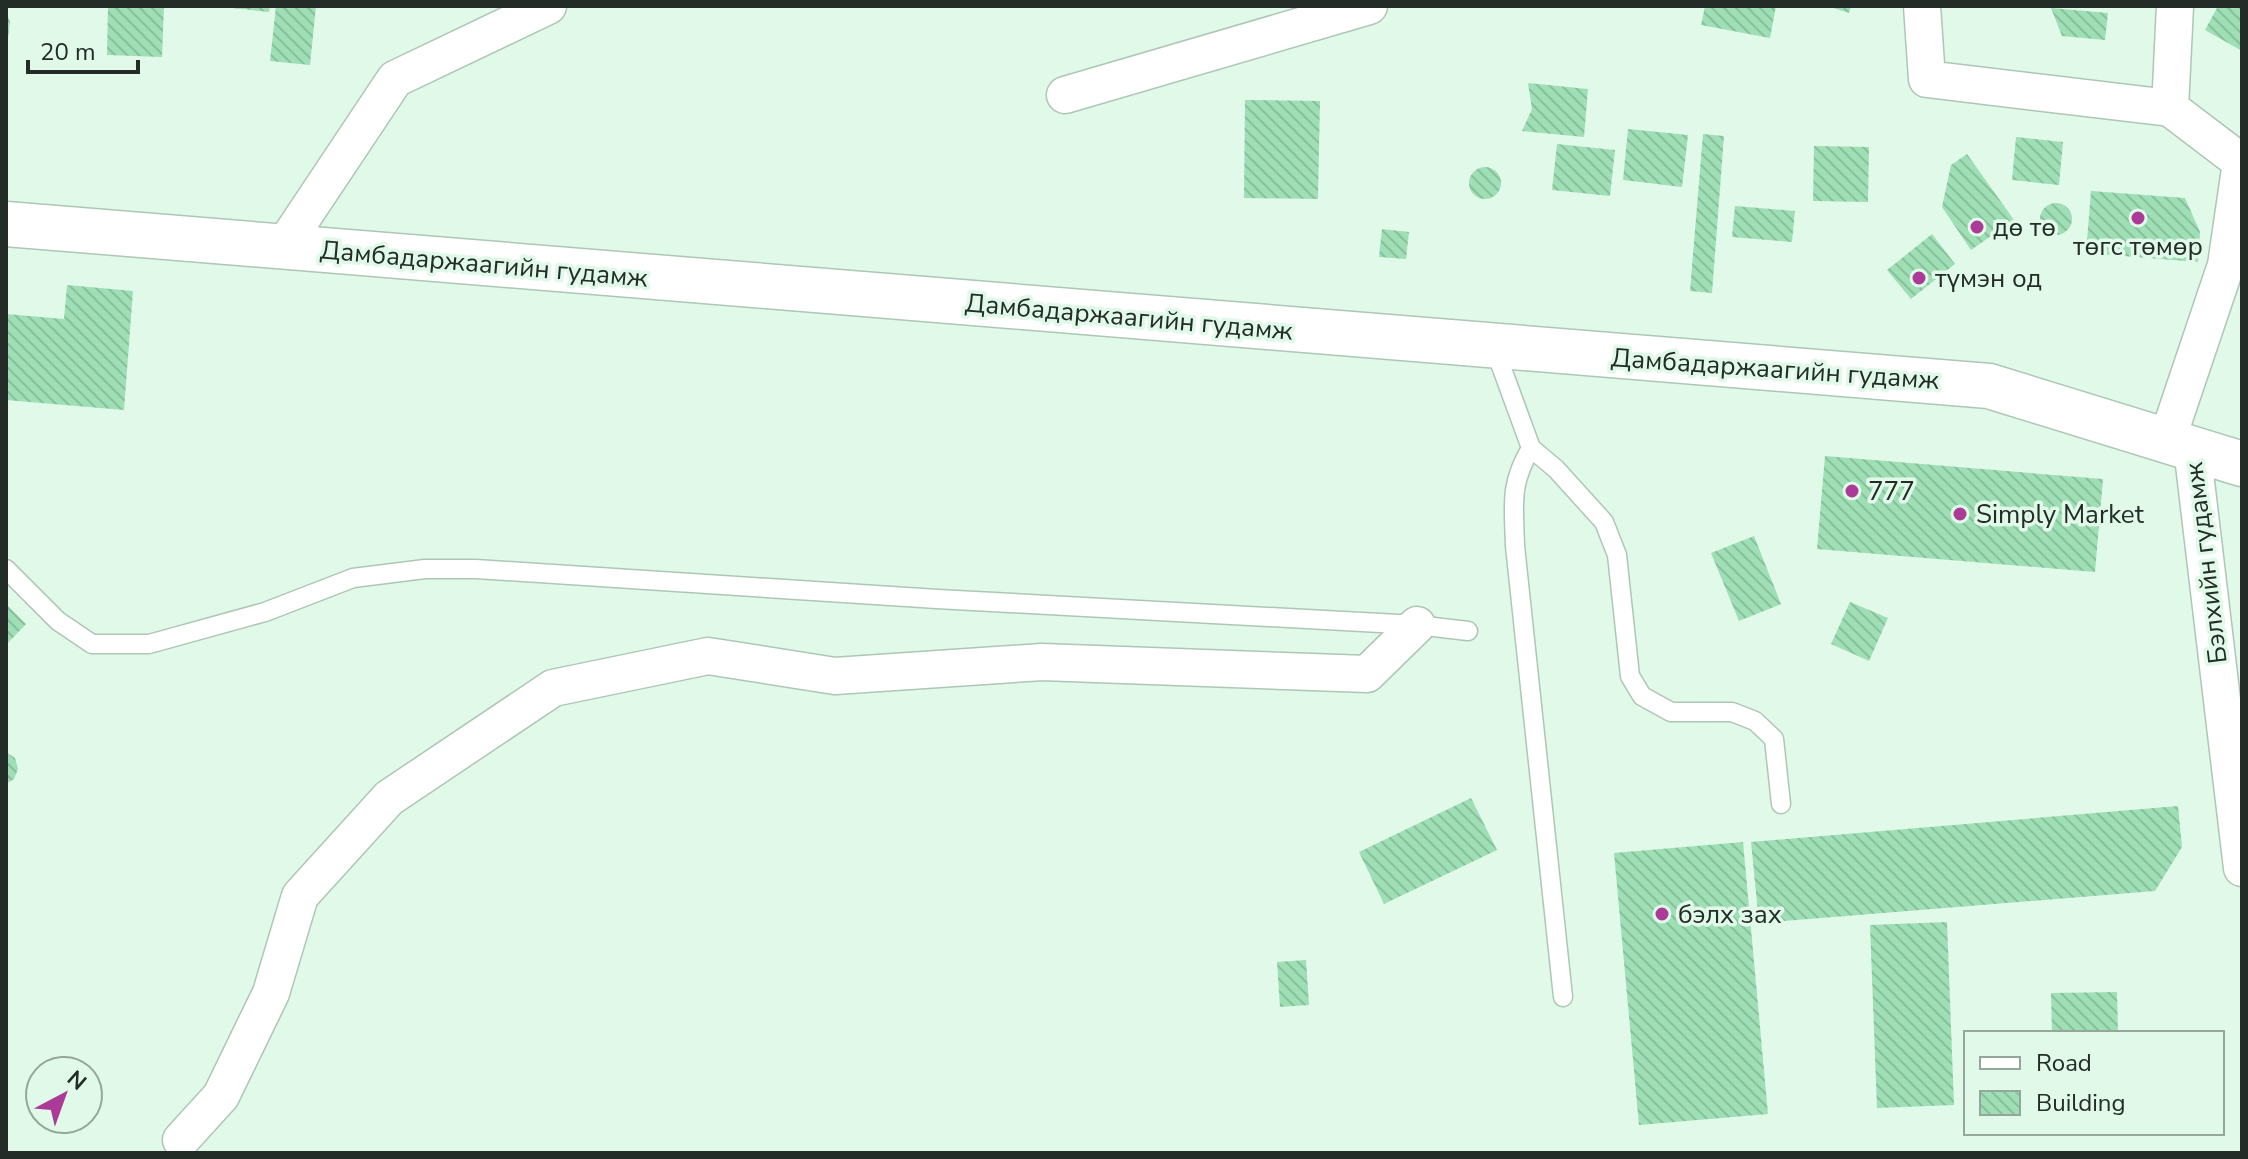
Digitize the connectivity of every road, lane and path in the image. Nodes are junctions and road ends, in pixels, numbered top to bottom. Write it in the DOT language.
graph roads {
  1 [pos="548,6"];
  2 [pos="1369,6"];
  3 [pos="1922,6"];
  4 [pos="2175,6"];
  5 [pos="1065,95"];
  6 [pos="2170,108"];
  7 [pos="2242,162"];
  8 [pos="6,224"];
  9 [pos="283,247"];
  10 [pos="1494,347"];
  11 [pos="2180,444"];
  12 [pos="1531,448"];
  13 [pos="2242,464"];
  14 [pos="6,569"];
  15 [pos="1417,625"];
  16 [pos="1468,631"];
  17 [pos="1781,804"];
  18 [pos="2242,868"];
  19 [pos="1563,997"];
  20 [pos="181,1140"];
  1 -- 9 [label="street"];
  2 -- 5 [label="street"];
  3 -- 6 [label="street"];
  4 -- 6 [label="street"];
  6 -- 7 [label="street"];
  7 -- 11 [label="street"];
  8 -- 9 [label="main road, Дамбадаржаагийн гудамж"];
  9 -- 10 [label="main road, Дамбадаржаагийн гудамж"];
  10 -- 11 [label="main road, Дамбадаржаагийн гудамж"];
  10 -- 12 [label="lane"];
  11 -- 13 [label="main road, Дамбадаржаагийн гудамж"];
  11 -- 18 [label="street, Бэлхийн гудамж"];
  12 -- 17 [label="lane"];
  12 -- 19 [label="lane"];
  14 -- 15 [label="lane"];
  15 -- 16 [label="lane"];
  15 -- 20 [label="street"];
}
